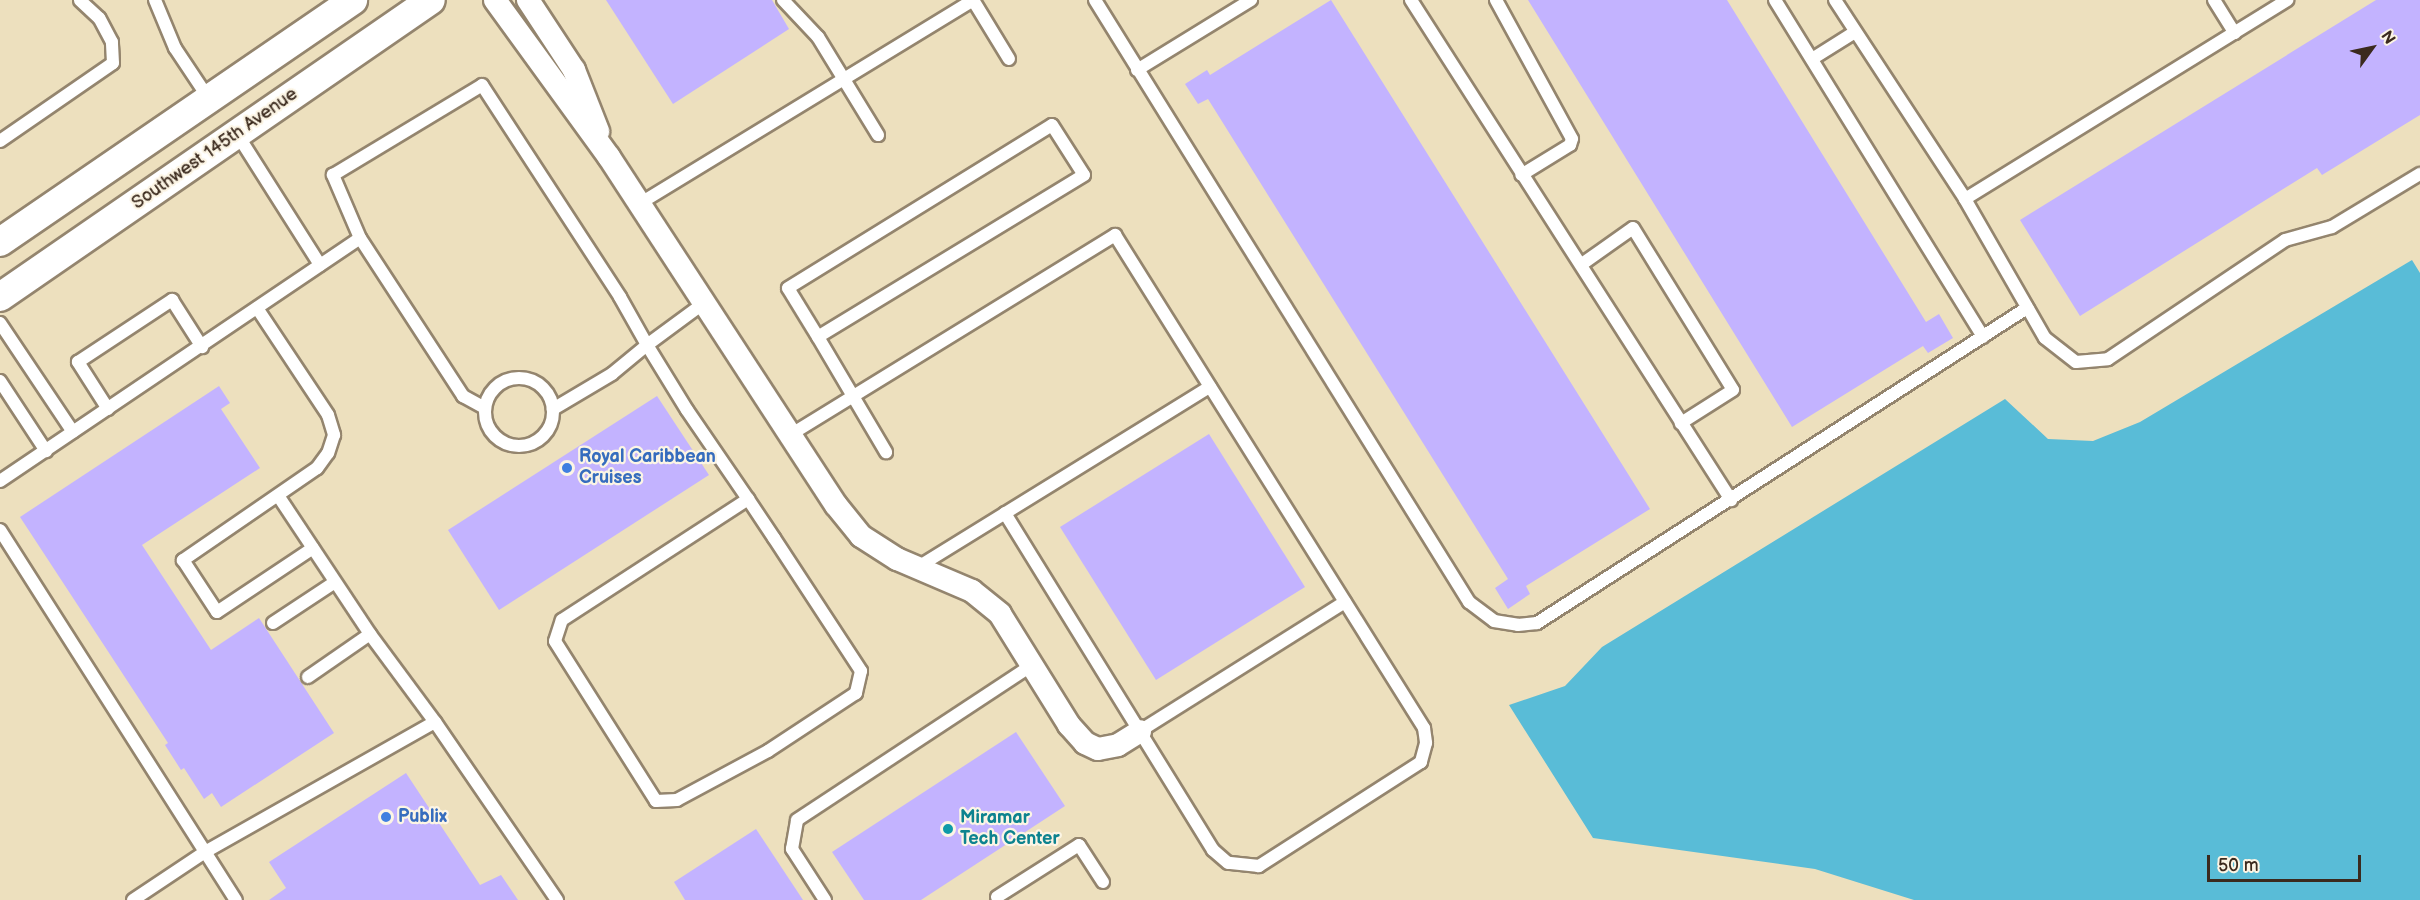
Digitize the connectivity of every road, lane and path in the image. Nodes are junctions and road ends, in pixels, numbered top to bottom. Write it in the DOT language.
graph roads {
  1 [pos="80,0"];
  2 [pos="155,0"];
  3 [pos="353,0"];
  4 [pos="431,0"];
  5 [pos="495,0"];
  6 [pos="528,0"];
  7 [pos="783,0"];
  8 [pos="973,0"];
  9 [pos="1095,0"];
  10 [pos="1251,0"];
  11 [pos="1411,0"];
  12 [pos="1496,0"];
  13 [pos="1775,0"];
  14 [pos="1835,0"];
  15 [pos="2214,0"];
  16 [pos="2287,0"];
  17 [pos="1856,32"];
  18 [pos="2235,33"];
  19 [pos="1009,59"];
  20 [pos="1812,59"];
  21 [pos="1137,70"];
  22 [pos="844,79"];
  23 [pos="209,99"];
  24 [pos="237,134"];
  25 [pos="879,135"];
  26 [pos="0,141"];
  27 [pos="609,157"];
  28 [pos="2420,174"];
  29 [pos="1521,175"];
  30 [pos="1965,199"];
  31 [pos="639,204"];
  32 [pos="360,238"];
  33 [pos="0,242"];
  34 [pos="1581,264"];
  35 [pos="320,265"];
  36 [pos="0,297"];
  37 [pos="705,303"];
  38 [pos="257,308"];
  39 [pos="2027,308"];
  40 [pos="0,323"];
  41 [pos="818,336"];
  42 [pos="1983,337"];
  43 [pos="646,345"];
  44 [pos="202,347"];
  45 [pos="0,381"];
  46 [pos="1210,387"];
  47 [pos="852,396"];
  48 [pos="485,408"];
  49 [pos="108,409"];
  50 [pos="553,409"];
  51 [pos="1682,423"];
  52 [pos="73,432"];
  53 [pos="790,435"];
  54 [pos="46,451"];
  55 [pos="886,452"];
  56 [pos="0,481"];
  57 [pos="279,498"];
  58 [pos="748,499"];
  59 [pos="1731,500"];
  60 [pos="1005,513"];
  61 [pos="0,530"];
  62 [pos="312,548"];
  63 [pos="918,567"];
  64 [pos="335,582"];
  65 [pos="1345,602"];
  66 [pos="273,623"];
  67 [pos="370,634"];
  68 [pos="1032,665"];
  69 [pos="308,677"];
  70 [pos="435,722"];
  71 [pos="1140,731"];
  72 [pos="205,852"];
  73 [pos="1103,882"];
  74 [pos="996,899"];
  75 [pos="133,900"];
  76 [pos="236,900"];
  77 [pos="557,900"];
  78 [pos="825,900"];
  1 -- 26 [label="lane"];
  2 -- 23 [label="lane"];
  3 -- 23 [label="street"];
  4 -- 24 [label="street, Southwest 145th Avenue"];
  5 -- 27 [label="street"];
  6 -- 27 [label="street"];
  7 -- 22 [label="lane"];
  8 -- 19 [label="lane"];
  8 -- 22 [label="lane"];
  9 -- 21 [label="lane"];
  10 -- 21 [label="lane"];
  11 -- 29 [label="lane"];
  12 -- 29 [label="lane"];
  13 -- 20 [label="lane"];
  14 -- 17 [label="lane"];
  15 -- 18 [label="lane"];
  16 -- 18 [label="lane"];
  17 -- 20 [label="lane"];
  17 -- 30 [label="lane"];
  18 -- 30 [label="lane"];
  20 -- 42 [label="lane"];
  21 -- 59 [label="lane"];
  22 -- 25 [label="lane"];
  22 -- 31 [label="lane"];
  23 -- 33 [label="street"];
  24 -- 35 [label="lane"];
  24 -- 36 [label="street, Southwest 145th Avenue"];
  27 -- 31 [label="street"];
  28 -- 39 [label="lane"];
  29 -- 34 [label="lane"];
  30 -- 39 [label="lane"];
  31 -- 37 [label="street"];
  32 -- 35 [label="lane"];
  32 -- 43 [label="lane"];
  32 -- 48 [label="lane"];
  34 -- 51 [label="lane"];
  34 -- 51 [label="lane"];
  35 -- 38 [label="lane"];
  37 -- 43 [label="lane"];
  37 -- 53 [label="street"];
  38 -- 44 [label="lane"];
  38 -- 57 [label="lane"];
  39 -- 42 [label="lane"];
  40 -- 52 [label="lane"];
  41 -- 41 [label="lane"];
  41 -- 47 [label="lane"];
  42 -- 59 [label="lane"];
  43 -- 50 [label="lane"];
  43 -- 58 [label="lane"];
  44 -- 49 [label="lane"];
  44 -- 49 [label="lane"];
  45 -- 54 [label="lane"];
  46 -- 47 [label="lane"];
  46 -- 60 [label="lane"];
  46 -- 65 [label="lane"];
  47 -- 53 [label="lane"];
  47 -- 55 [label="lane"];
  48 -- 50 [label="lane"];
  48 -- 50 [label="lane"];
  49 -- 52 [label="lane"];
  51 -- 59 [label="lane"];
  52 -- 54 [label="lane"];
  53 -- 63 [label="street"];
  54 -- 56 [label="lane"];
  57 -- 62 [label="lane"];
  57 -- 62 [label="lane"];
  58 -- 58 [label="lane"];
  60 -- 63 [label="lane"];
  60 -- 71 [label="lane"];
  61 -- 72 [label="lane"];
  62 -- 64 [label="lane"];
  63 -- 68 [label="street"];
  64 -- 66 [label="lane"];
  64 -- 67 [label="lane"];
  65 -- 71 [label="lane"];
  65 -- 71 [label="lane"];
  67 -- 69 [label="lane"];
  67 -- 70 [label="lane"];
  68 -- 71 [label="street"];
  68 -- 78 [label="lane"];
  70 -- 72 [label="lane"];
  70 -- 77 [label="lane"];
  72 -- 75 [label="lane"];
  72 -- 76 [label="lane"];
  73 -- 74 [label="lane"];
}
